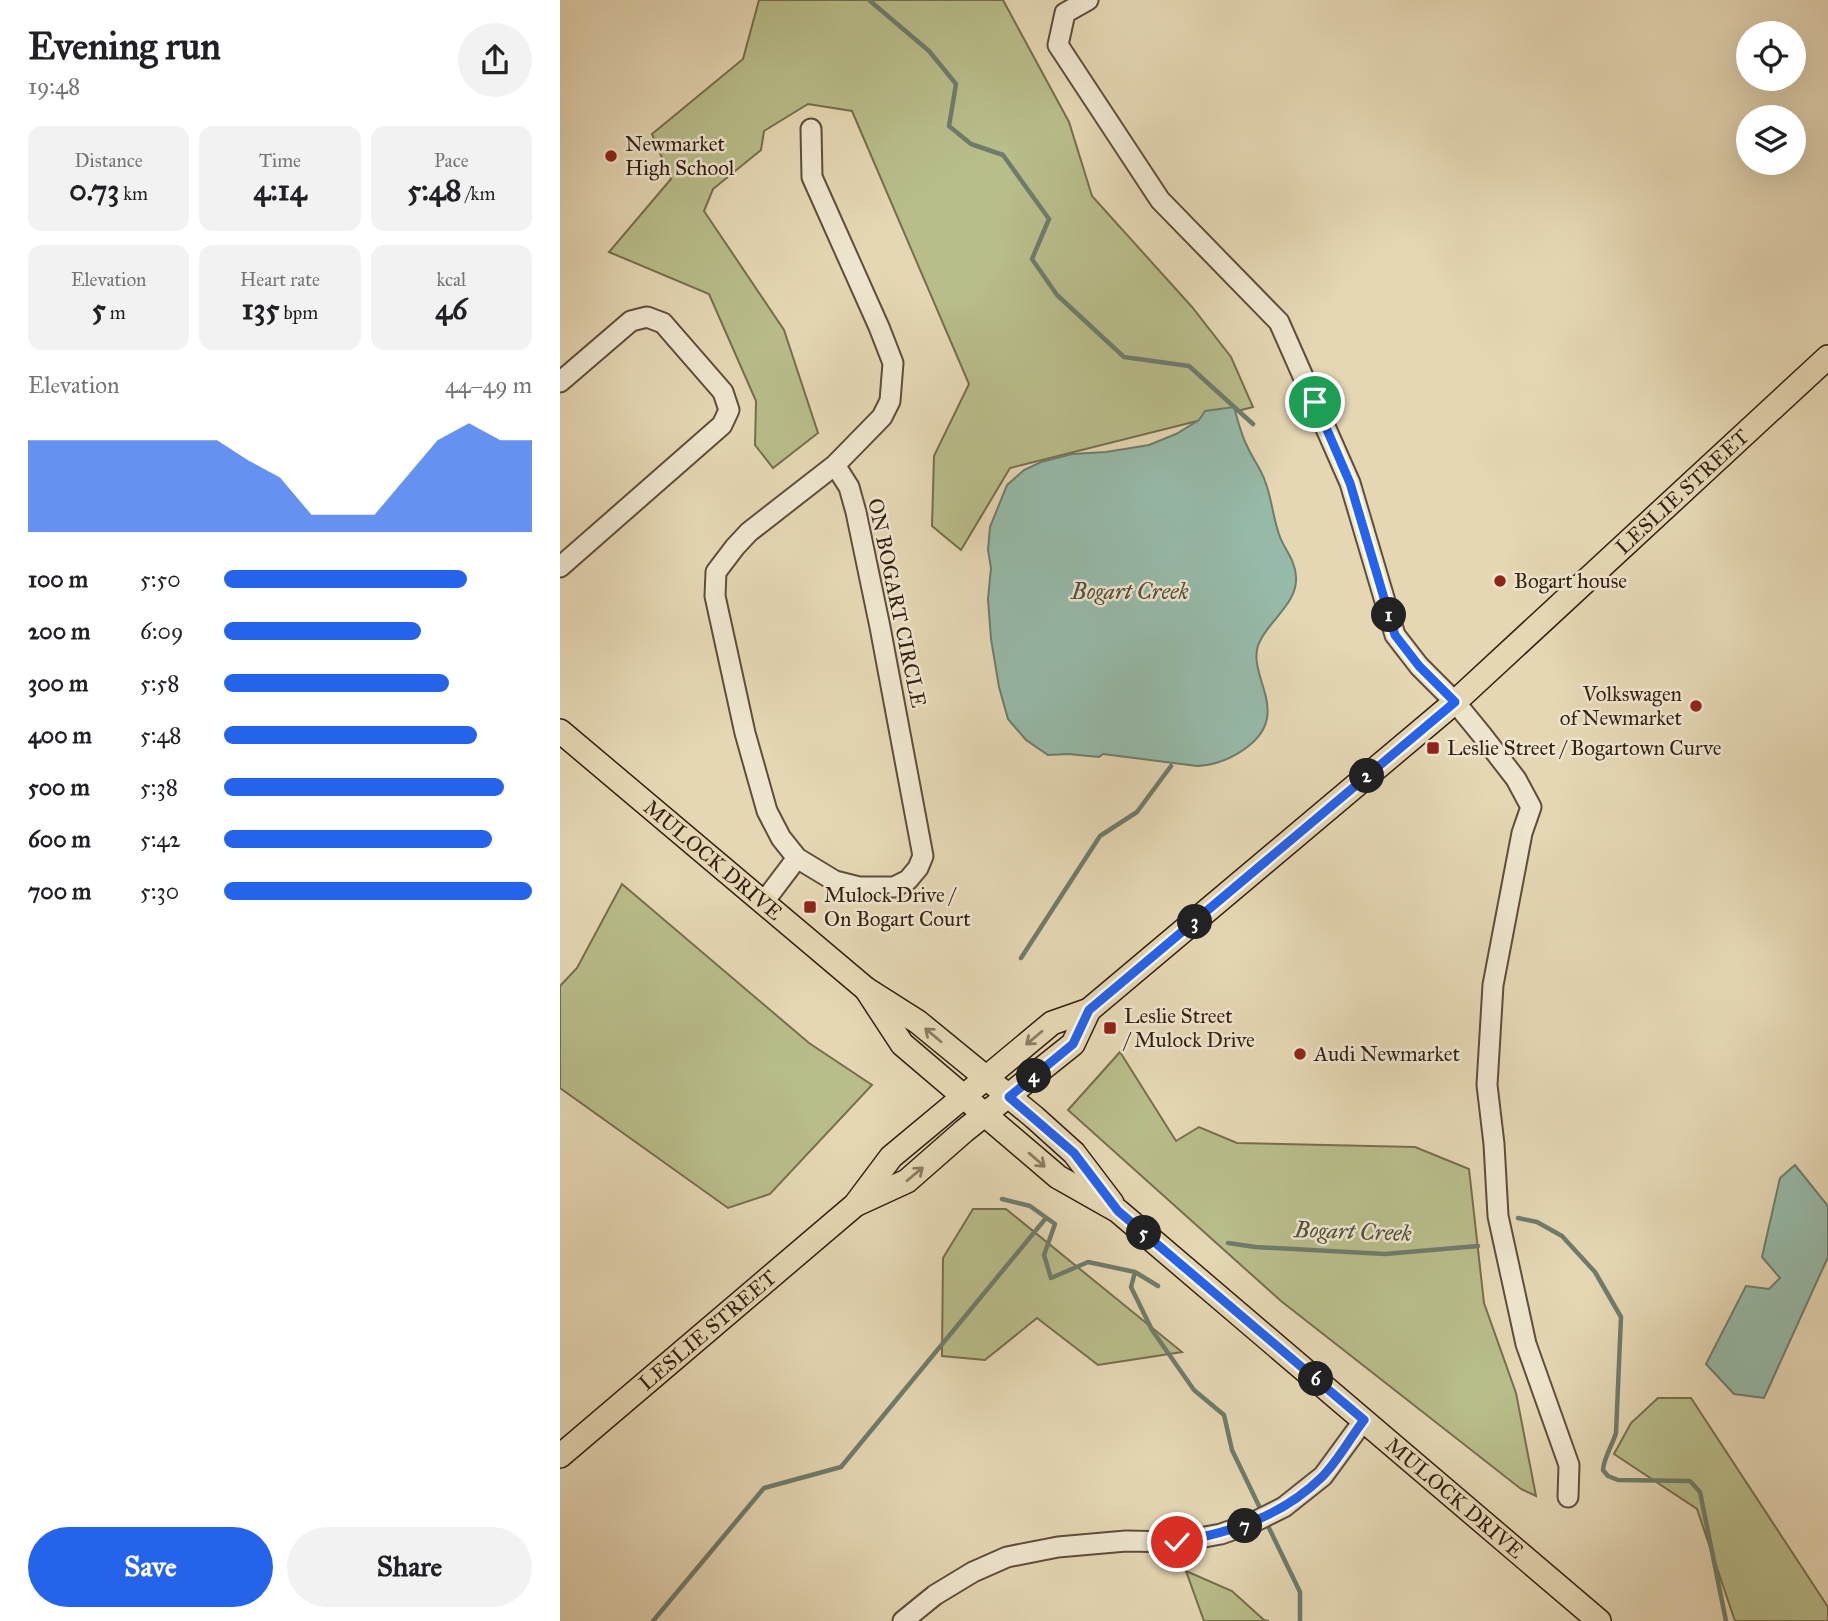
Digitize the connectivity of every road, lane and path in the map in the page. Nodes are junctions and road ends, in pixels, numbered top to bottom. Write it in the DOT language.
graph roads {
  1 [pos="1088,0"];
  2 [pos="1061,7"];
  3 [pos="811,129"];
  4 [pos="1828,357"];
  5 [pos="560,382"];
  6 [pos="835,465"];
  7 [pos="560,567"];
  8 [pos="1455,702"];
  9 [pos="560,731"];
  10 [pos="797,858"];
  11 [pos="763,903"];
  12 [pos="866,989"];
  13 [pos="1089,1010"];
  14 [pos="986,1079"];
  15 [pos="963,1097"];
  16 [pos="1009,1097"];
  17 [pos="985,1115"];
  18 [pos="855,1205"];
  19 [pos="1118,1211"];
  20 [pos="1364,1420"];
  21 [pos="560,1456"];
  22 [pos="1568,1497"];
  23 [pos="903,1621"];
  24 [pos="1599,1621"];
  1 -- 2 [label="street"];
  2 -- 8 [label="street"];
  3 -- 6 [label="street"];
  4 -- 8 [label="main road, LESLIE STREET"];
  5 -- 7 [label="street"];
  6 -- 10 [label="street, ON BOGART CIRCLE"];
  6 -- 10 [label="street, ON BOGART CIRCLE"];
  8 -- 13 [label="main road, LESLIE STREET"];
  8 -- 22 [label="street"];
  9 -- 11 [label="main road, MULOCK DRIVE"];
  10 -- 11 [label="street"];
  11 -- 12 [label="main road, MULOCK DRIVE"];
  14 -- 12 [label="main road, MULOCK DRIVE, one-way"];
  12 -- 15 [label="main road, MULOCK DRIVE"];
  13 -- 14 [label="main road, LESLIE STREET, one-way"];
  13 -- 16 [label="main road, LESLIE STREET"];
  14 -- 15 [label="main road, LESLIE STREET"];
  14 -- 16 [label="main road, MULOCK DRIVE"];
  15 -- 17 [label="main road, MULOCK DRIVE"];
  15 -- 18 [label="main road, LESLIE STREET"];
  16 -- 17 [label="main road, LESLIE STREET"];
  16 -- 19 [label="main road, MULOCK DRIVE"];
  18 -- 17 [label="main road, LESLIE STREET, one-way"];
  17 -- 19 [label="main road, MULOCK DRIVE, one-way"];
  18 -- 21 [label="main road, LESLIE STREET"];
  19 -- 20 [label="main road, MULOCK DRIVE"];
  20 -- 23 [label="street"];
  20 -- 24 [label="main road, MULOCK DRIVE"];
}
